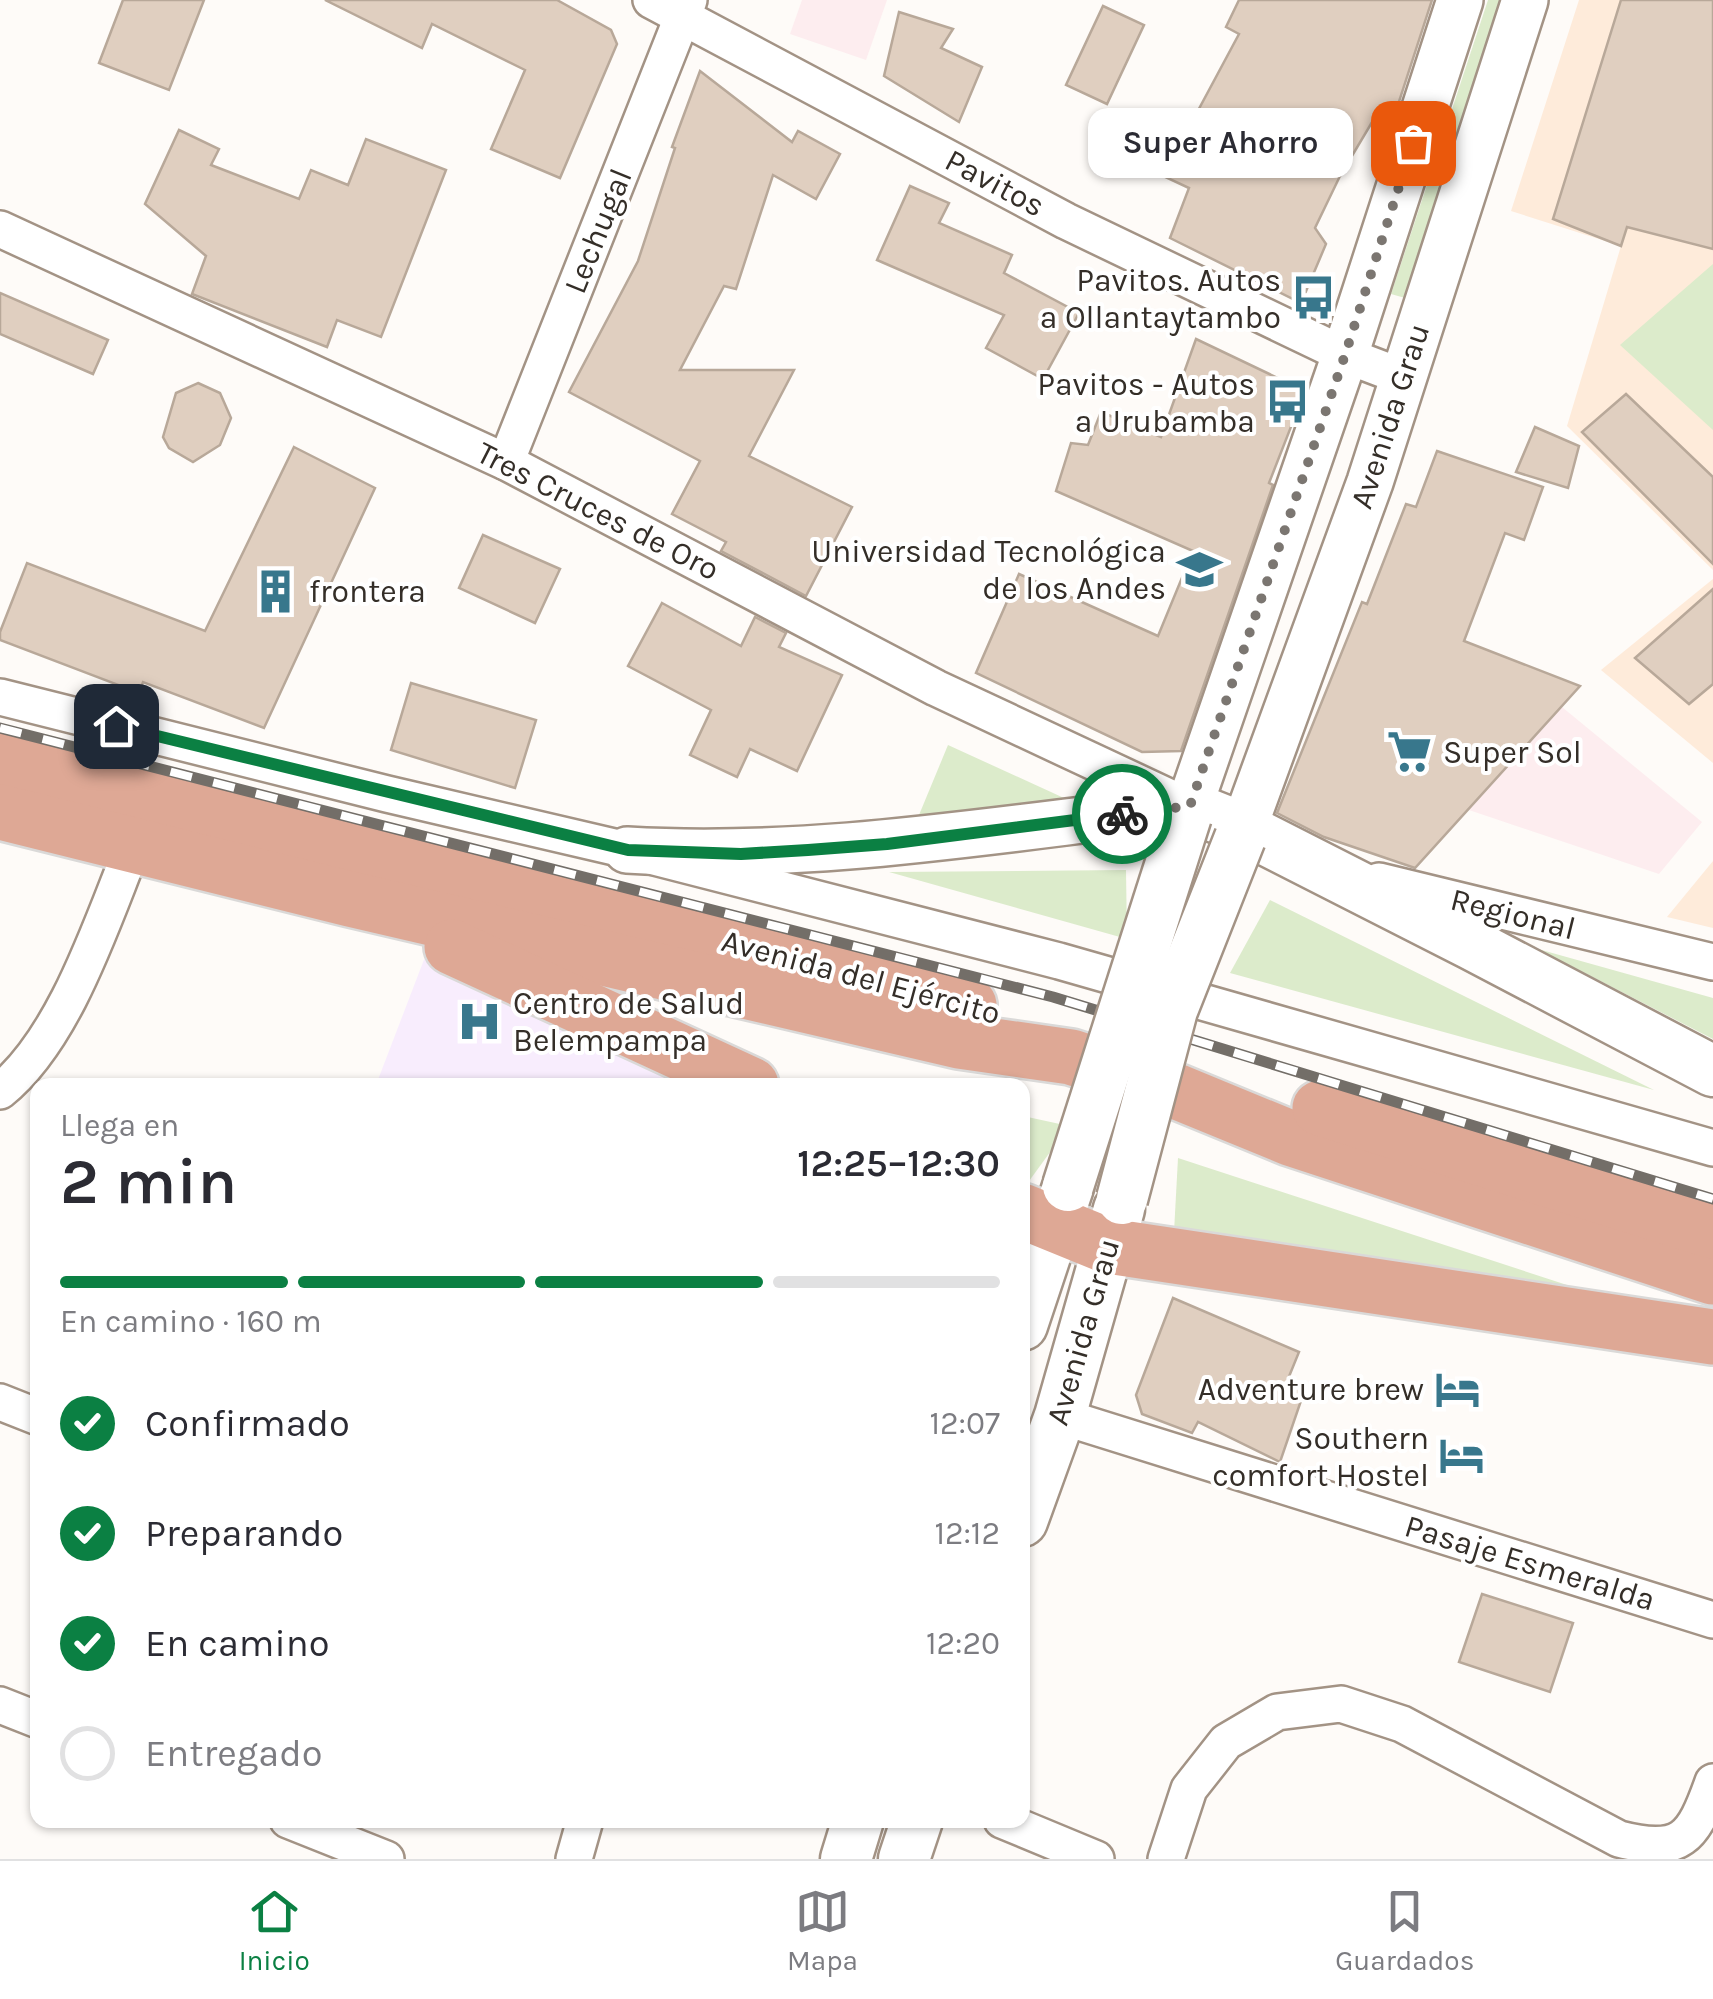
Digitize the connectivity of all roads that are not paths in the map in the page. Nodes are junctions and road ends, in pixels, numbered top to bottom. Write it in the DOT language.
graph roads {
  1 [pos="651,0"];
  2 [pos="1460,0"];
  3 [pos="1525,0"];
  4 [pos="686,9"];
  5 [pos="0,228"];
  6 [pos="1345,355"];
  7 [pos="1403,377"];
  8 [pos="506,462"];
  9 [pos="0,697"];
  10 [pos="0,758"];
  11 [pos="1188,811"];
  12 [pos="0,812"];
  13 [pos="1241,833"];
  14 [pos="133,846"];
  15 [pos="628,850"];
  16 [pos="1314,865"];
  17 [pos="350,899"];
  18 [pos="1713,962"];
  19 [pos="1713,1070"];
  20 [pos="736,1078"];
  21 [pos="0,1091"];
  22 [pos="1713,1148"];
  23 [pos="1049,1207"];
  24 [pos="1115,1222"];
  25 [pos="1713,1231"];
  26 [pos="1713,1277"];
  27 [pos="1030,1290"];
  28 [pos="1713,1337"];
  29 [pos="0,1402"];
  30 [pos="30,1415"];
  31 [pos="1060,1416"];
  32 [pos="1030,1499"];
  33 [pos="1713,1620"];
  34 [pos="0,1705"];
  35 [pos="30,1717"];
  36 [pos="1713,1782"];
  37 [pos="308,1828"];
  38 [pos="583,1828"];
  39 [pos="856,1828"];
  40 [pos="914,1828"];
  41 [pos="1021,1828"];
  42 [pos="386,1859"];
  43 [pos="574,1859"];
  44 [pos="846,1859"];
  45 [pos="904,1859"];
  46 [pos="1096,1859"];
  47 [pos="1166,1859"];
  1 -- 4 [label="street, Pavitos"];
  2 -- 6 [label="street, Avenida Grau"];
  3 -- 7 [label="street, Avenida Grau"];
  4 -- 6 [label="street, Pavitos"];
  4 -- 8 [label="street, Lechugal"];
  5 -- 8 [label="street, Tres Cruces de Oro"];
  6 -- 7 [label="street, Pavitos"];
  6 -- 11 [label="street, Avenida Grau"];
  7 -- 13 [label="street, Avenida Grau"];
  8 -- 11 [label="street, Tres Cruces de Oro"];
  9 -- 15 [label="street, Avenida del Ejército"];
  10 -- 25 [label="main road, Avenida del Ejército"];
  11 -- 13 [label="main road"];
  11 -- 15 [label="street"];
  11 -- 23 [label="main road, Avenida Grau, bridge"];
  12 -- 14 [label="main road, Avenida del Ejército"];
  13 -- 16 [label="main road"];
  13 -- 24 [label="main road, Avenida Grau, bridge"];
  14 -- 17 [label="main road, Avenida del Ejército"];
  14 -- 21 [label="street"];
  15 -- 22 [label="street, Avenida del Ejército"];
  16 -- 18 [label="street, Regional"];
  16 -- 19 [label="main road"];
  17 -- 20 [label="main road"];
  17 -- 26 [label="main road, Avenida del Ejército"];
  23 -- 24 [label="main road"];
  23 -- 27 [label="main road, Avenida Grau"];
  24 -- 28 [label="main road"];
  24 -- 31 [label="main road, Avenida Grau"];
  29 -- 30 [label="street"];
  31 -- 32 [label="main road, Avenida Grau"];
  31 -- 33 [label="street, Pasaje Esmeralda"];
  34 -- 35 [label="street"];
  36 -- 47 [label="street"];
  37 -- 42 [label="street"];
  38 -- 43 [label="street"];
  39 -- 44 [label="main road"];
  40 -- 45 [label="main road"];
  41 -- 46 [label="street"];
}
